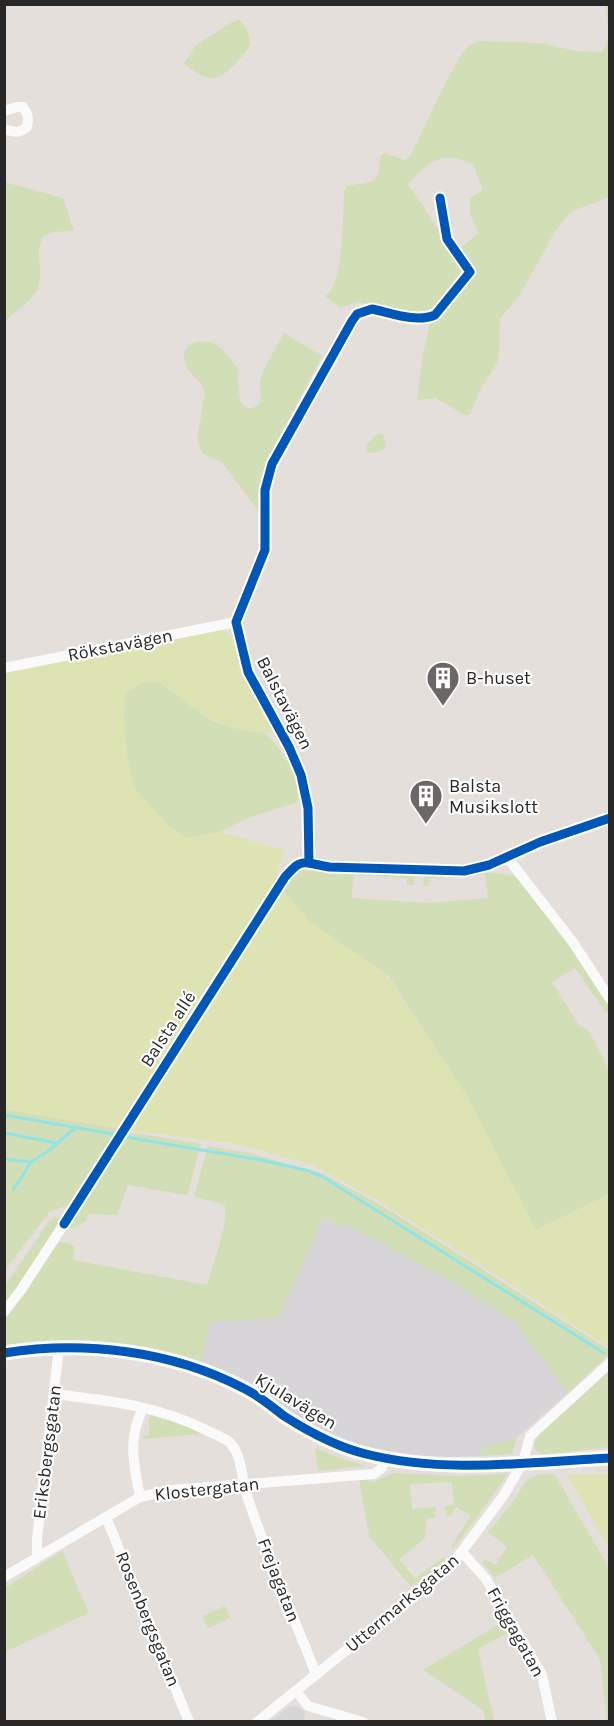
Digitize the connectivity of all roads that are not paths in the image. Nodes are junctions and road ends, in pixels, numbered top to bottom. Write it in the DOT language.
graph roads {
  1 [pos="4,111"];
  2 [pos="4,129"];
  3 [pos="440,198"];
  4 [pos="236,622"];
  5 [pos="4,668"];
  6 [pos="609,818"];
  7 [pos="507,857"];
  8 [pos="609,999"];
  9 [pos="64,1224"];
  10 [pos="4,1312"];
  11 [pos="59,1347"];
  12 [pos="4,1353"];
  13 [pos="609,1363"];
  14 [pos="54,1394"];
  15 [pos="143,1408"];
  16 [pos="385,1458"];
  17 [pos="609,1458"];
  18 [pos="523,1462"];
  19 [pos="243,1485"];
  20 [pos="140,1497"];
  21 [pos="106,1517"];
  22 [pos="462,1552"];
  23 [pos="37,1557"];
  24 [pos="4,1577"];
  25 [pos="316,1674"];
  26 [pos="296,1691"];
  27 [pos="189,1722"];
  28 [pos="257,1722"];
  29 [pos="363,1722"];
  30 [pos="552,1722"];
  1 -- 2 [label="street"];
  3 -- 4 [label="street"];
  4 -- 5 [label="street, Rökstavägen"];
  4 -- 7 [label="street, Balstavägen"];
  6 -- 7 [label="street, Balstavägen"];
  7 -- 8 [label="street"];
  9 -- 10 [label="street"];
  11 -- 12 [label="street, Kjulavägen"];
  11 -- 14 [label="street, Eriksbergsgatan"];
  11 -- 16 [label="street, Kjulavägen"];
  13 -- 18 [label="street, Uttermarksgatan"];
  14 -- 15 [label="street, Frejagatan"];
  14 -- 23 [label="street, Eriksbergsgatan"];
  15 -- 19 [label="street, Frejagatan"];
  15 -- 20 [label="street"];
  16 -- 18 [label="street, Kjulavägen"];
  16 -- 19 [label="street, Klostergatan"];
  17 -- 18 [label="street, Kjulavägen"];
  18 -- 22 [label="street, Uttermarksgatan"];
  19 -- 20 [label="street, Klostergatan"];
  19 -- 25 [label="street, Frejagatan"];
  20 -- 21 [label="street, Klostergatan"];
  21 -- 23 [label="street, Klostergatan"];
  21 -- 27 [label="street, Rosenbergsgatan"];
  22 -- 25 [label="street, Uttermarksgatan"];
  22 -- 30 [label="street, Friggagatan"];
  23 -- 24 [label="street, Klostergatan"];
  25 -- 26 [label="street, Uttermarksgatan"];
  26 -- 28 [label="street, Uttermarksgatan"];
  26 -- 29 [label="street"];
}
